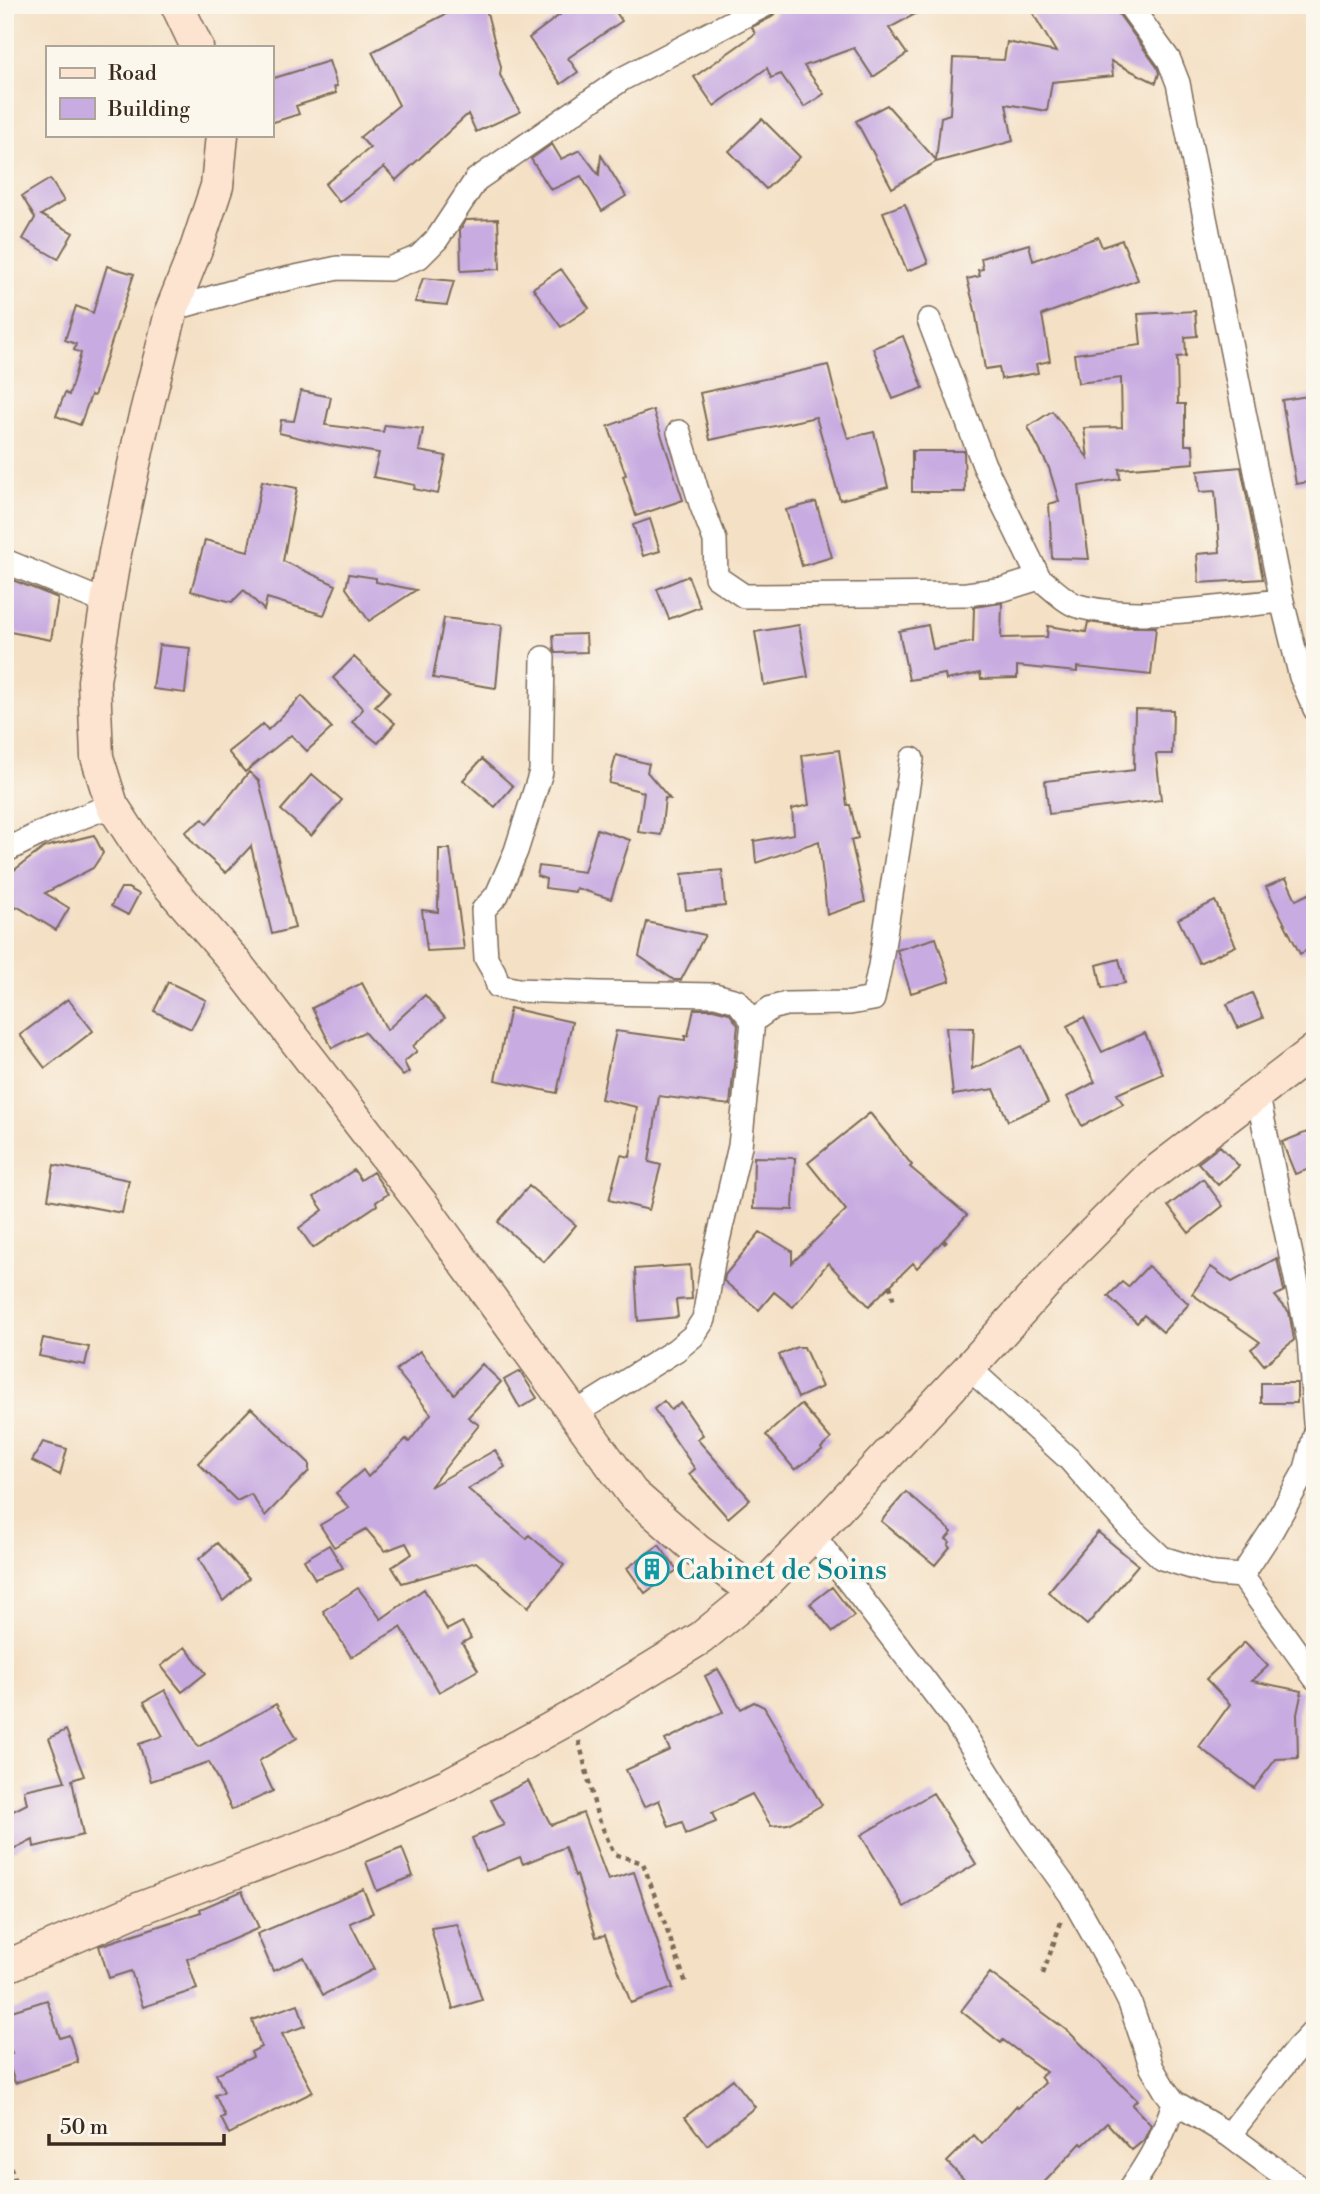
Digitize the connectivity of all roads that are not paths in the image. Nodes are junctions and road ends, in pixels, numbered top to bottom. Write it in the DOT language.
graph roads {
  1 [pos="177,5"];
  2 [pos="765,5"];
  3 [pos="1129,5"];
  4 [pos="197,46"];
  5 [pos="222,136"];
  6 [pos="172,309"];
  7 [pos="929,320"];
  8 [pos="679,432"];
  9 [pos="5,561"];
  10 [pos="1039,578"];
  11 [pos="1282,601"];
  12 [pos="107,603"];
  13 [pos="542,658"];
  14 [pos="1315,709"];
  15 [pos="912,759"];
  16 [pos="112,805"];
  17 [pos="5,850"];
  18 [pos="753,1021"];
  19 [pos="1315,1049"];
  20 [pos="1257,1092"];
  21 [pos="969,1368"];
  22 [pos="574,1414"];
  23 [pos="1315,1423"];
  24 [pos="1315,1435"];
  25 [pos="813,1535"];
  26 [pos="1241,1576"];
  27 [pos="756,1593"];
  28 [pos="1315,1678"];
  29 [pos="5,1968"];
  30 [pos="1315,2030"];
  31 [pos="1174,2102"];
  32 [pos="1228,2135"];
  33 [pos="1130,2189"];
  34 [pos="1302,2189"];
  1 -- 4 [label="street"];
  2 -- 6 [label="street"];
  3 -- 11 [label="street"];
  5 -- 6 [label="street"];
  6 -- 12 [label="street"];
  7 -- 10 [label="street"];
  8 -- 10 [label="street"];
  9 -- 12 [label="street"];
  10 -- 11 [label="street"];
  11 -- 14 [label="street"];
  12 -- 16 [label="street"];
  13 -- 18 [label="street"];
  15 -- 18 [label="street"];
  16 -- 17 [label="street"];
  16 -- 22 [label="street"];
  18 -- 22 [label="street"];
  19 -- 20 [label="street"];
  20 -- 21 [label="street"];
  20 -- 23 [label="street"];
  21 -- 25 [label="street"];
  21 -- 26 [label="street"];
  22 -- 27 [label="street"];
  24 -- 26 [label="street"];
  25 -- 27 [label="street"];
  25 -- 31 [label="street"];
  26 -- 28 [label="street"];
  27 -- 29 [label="street"];
  30 -- 32 [label="street"];
  31 -- 32 [label="street"];
  31 -- 33 [label="street"];
  32 -- 34 [label="street"];
}
